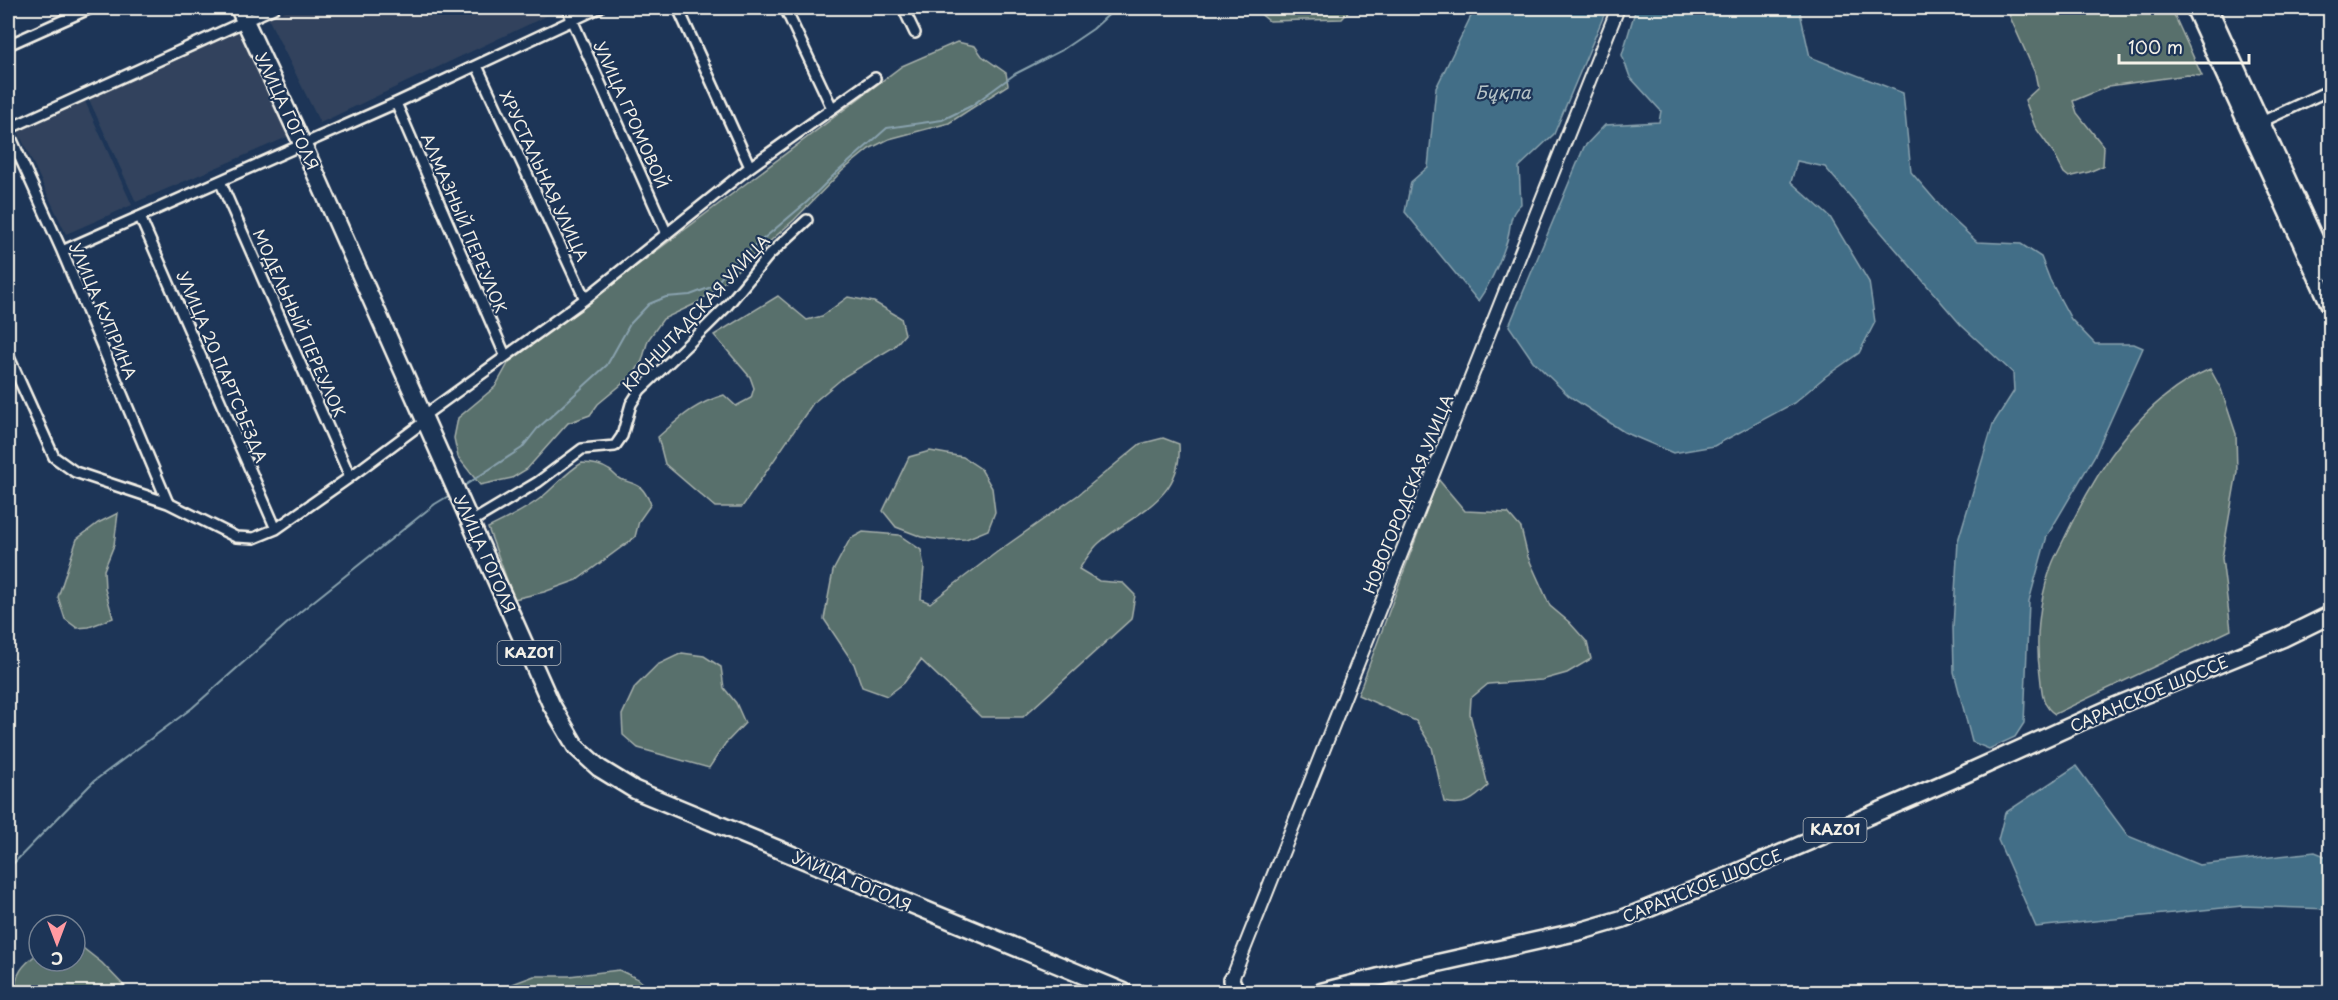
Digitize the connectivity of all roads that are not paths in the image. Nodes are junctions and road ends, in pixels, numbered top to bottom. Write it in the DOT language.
graph roads {
  1 [pos="91,8"];
  2 [pos="274,8"];
  3 [pos="567,8"];
  4 [pos="599,8"];
  5 [pos="678,8"];
  6 [pos="785,8"];
  7 [pos="903,8"];
  8 [pos="1618,8"];
  9 [pos="2194,8"];
  10 [pos="2209,8"];
  11 [pos="74,11"];
  12 [pos="242,14"];
  13 [pos="573,20"];
  14 [pos="915,33"];
  15 [pos="8,45"];
  16 [pos="477,66"];
  17 [pos="875,78"];
  18 [pos="2331,90"];
  19 [pos="396,103"];
  20 [pos="832,108"];
  21 [pos="2255,125"];
  22 [pos="8,130"];
  23 [pos="302,143"];
  24 [pos="750,167"];
  25 [pos="220,181"];
  26 [pos="140,217"];
  27 [pos="807,220"];
  28 [pos="667,234"];
  29 [pos="62,251"];
  30 [pos="2331,272"];
  31 [pos="585,299"];
  32 [pos="2331,306"];
  33 [pos="8,355"];
  34 [pos="505,356"];
  35 [pos="424,419"];
  36 [pos="350,477"];
  37 [pos="168,503"];
  38 [pos="471,522"];
  39 [pos="276,529"];
  40 [pos="2331,615"];
  41 [pos="1232,988"];
  42 [pos="1124,993"];
  43 [pos="1321,993"];
  1 -- 11 [label="street"];
  2 -- 12 [label="street"];
  3 -- 13 [label="street, УЛИЦА ГРОМОВОЙ"];
  4 -- 13 [label="street"];
  5 -- 24 [label="street"];
  6 -- 20 [label="street"];
  7 -- 14 [label="street"];
  8 -- 41 [label="street, НОВОГОРОДСКАЯ УЛИЦА"];
  9 -- 21 [label="main road"];
  10 -- 21 [label="main road"];
  11 -- 15 [label="street"];
  12 -- 22 [label="street"];
  12 -- 23 [label="highway, УЛИЦА ГОГОЛЯ / KАZ01"];
  13 -- 16 [label="street"];
  13 -- 28 [label="street, УЛИЦА ГРОМОВОЙ"];
  16 -- 19 [label="street"];
  16 -- 31 [label="street, ХРУСТАЛЬНАЯ УЛИЦА"];
  17 -- 20 [label="street"];
  18 -- 21 [label="street"];
  19 -- 23 [label="street"];
  19 -- 34 [label="street, АЛМАЗНЫЙ ПЕРЕУЛОК"];
  20 -- 24 [label="street"];
  21 -- 30 [label="main road"];
  21 -- 32 [label="main road"];
  22 -- 29 [label="street, УЛИЦА КУПРИНА"];
  23 -- 25 [label="street"];
  23 -- 35 [label="highway, УЛИЦА ГОГОЛЯ / KАZ01"];
  24 -- 28 [label="street"];
  25 -- 26 [label="street"];
  25 -- 36 [label="street, МОДЕЛЬНЫЙ ПЕРЕУЛОК"];
  26 -- 29 [label="street"];
  26 -- 39 [label="street, УЛИЦА 20 ПАРТСЪЕЗДА"];
  27 -- 38 [label="street, КРОНШТАДСКАЯ УЛИЦА"];
  28 -- 31 [label="street"];
  29 -- 37 [label="street, УЛИЦА КУПРИНА"];
  31 -- 34 [label="street"];
  33 -- 37 [label="street"];
  34 -- 35 [label="street"];
  35 -- 36 [label="street"];
  35 -- 38 [label="highway, УЛИЦА ГОГОЛЯ / KАZ01"];
  36 -- 39 [label="street"];
  37 -- 39 [label="street"];
  38 -- 42 [label="highway, УЛИЦА ГОГОЛЯ / KАZ01"];
  40 -- 43 [label="highway, САРАНСКОЕ ШОССЕ / KAZ01"];
}
